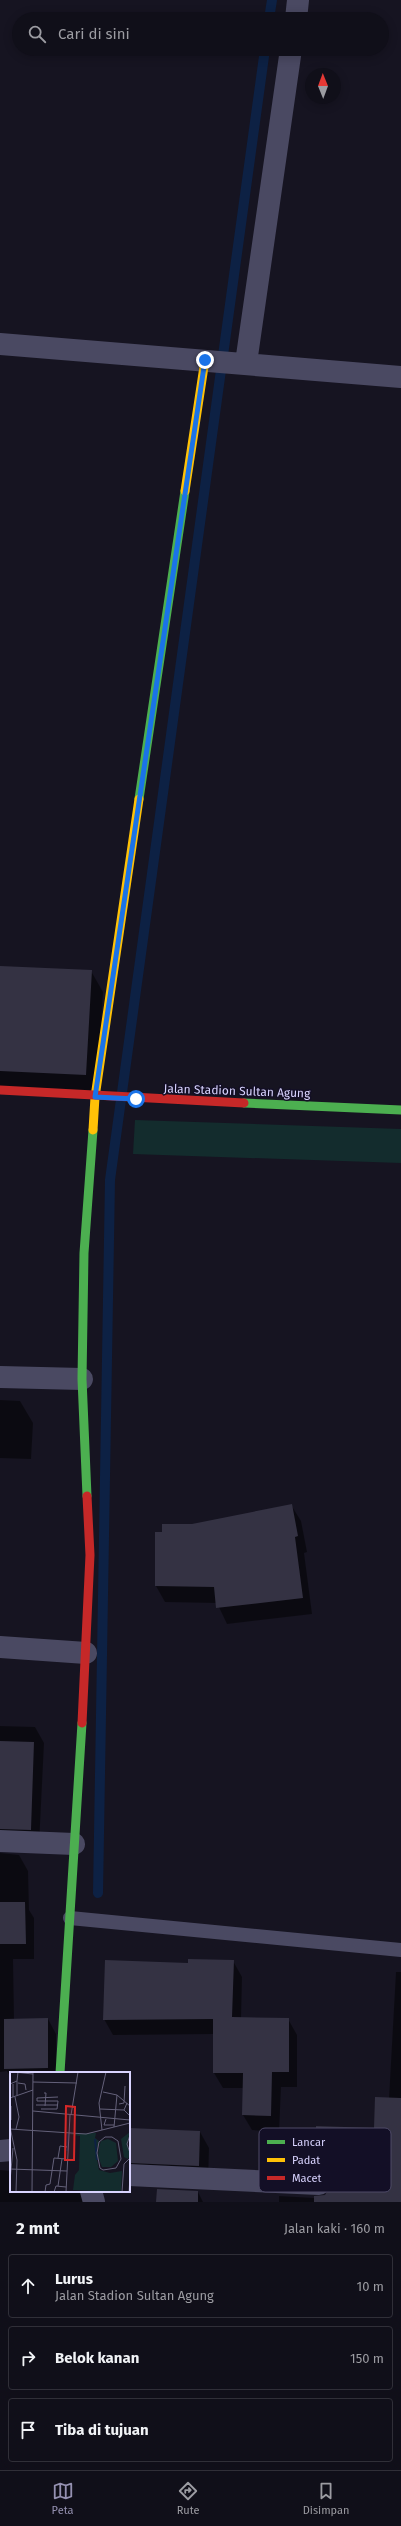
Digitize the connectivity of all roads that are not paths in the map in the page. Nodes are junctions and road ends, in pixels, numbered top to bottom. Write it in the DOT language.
graph roads {
  1 [pos="298,0"];
  2 [pos="297,12"];
  3 [pos="290,56"];
  4 [pos="0,344"];
  5 [pos="225,362"];
  6 [pos="401,378"];
  7 [pos="0,1090"];
  8 [pos="95,1097"];
  9 [pos="401,1110"];
  10 [pos="0,1377"];
  11 [pos="82,1379"];
  12 [pos="0,1647"];
  13 [pos="86,1653"];
  14 [pos="0,1841"];
  15 [pos="74,1844"];
  16 [pos="70,1918"];
  17 [pos="401,1950"];
  18 [pos="60,2072"];
  19 [pos="10,2150"];
  20 [pos="0,2151"];
  21 [pos="130,2175"];
  22 [pos="259,2181"];
  23 [pos="91,2192"];
  24 [pos="94,2202"];
  1 -- 2 [label="street"];
  3 -- 5 [label="street"];
  4 -- 5 [label="street"];
  5 -- 6 [label="street"];
  5 -- 8 [label="street"];
  7 -- 8 [label="street, Jalan Stadion Sultan Agung"];
  8 -- 9 [label="street, Jalan Stadion Sultan Agung"];
  8 -- 11 [label="street"];
  10 -- 11 [label="street"];
  11 -- 13 [label="street"];
  12 -- 13 [label="street"];
  13 -- 15 [label="street"];
  14 -- 15 [label="street"];
  15 -- 16 [label="street"];
  16 -- 17 [label="lane"];
  16 -- 18 [label="street"];
  19 -- 20 [label="street"];
  21 -- 22 [label="street"];
  23 -- 24 [label="street"];
}
